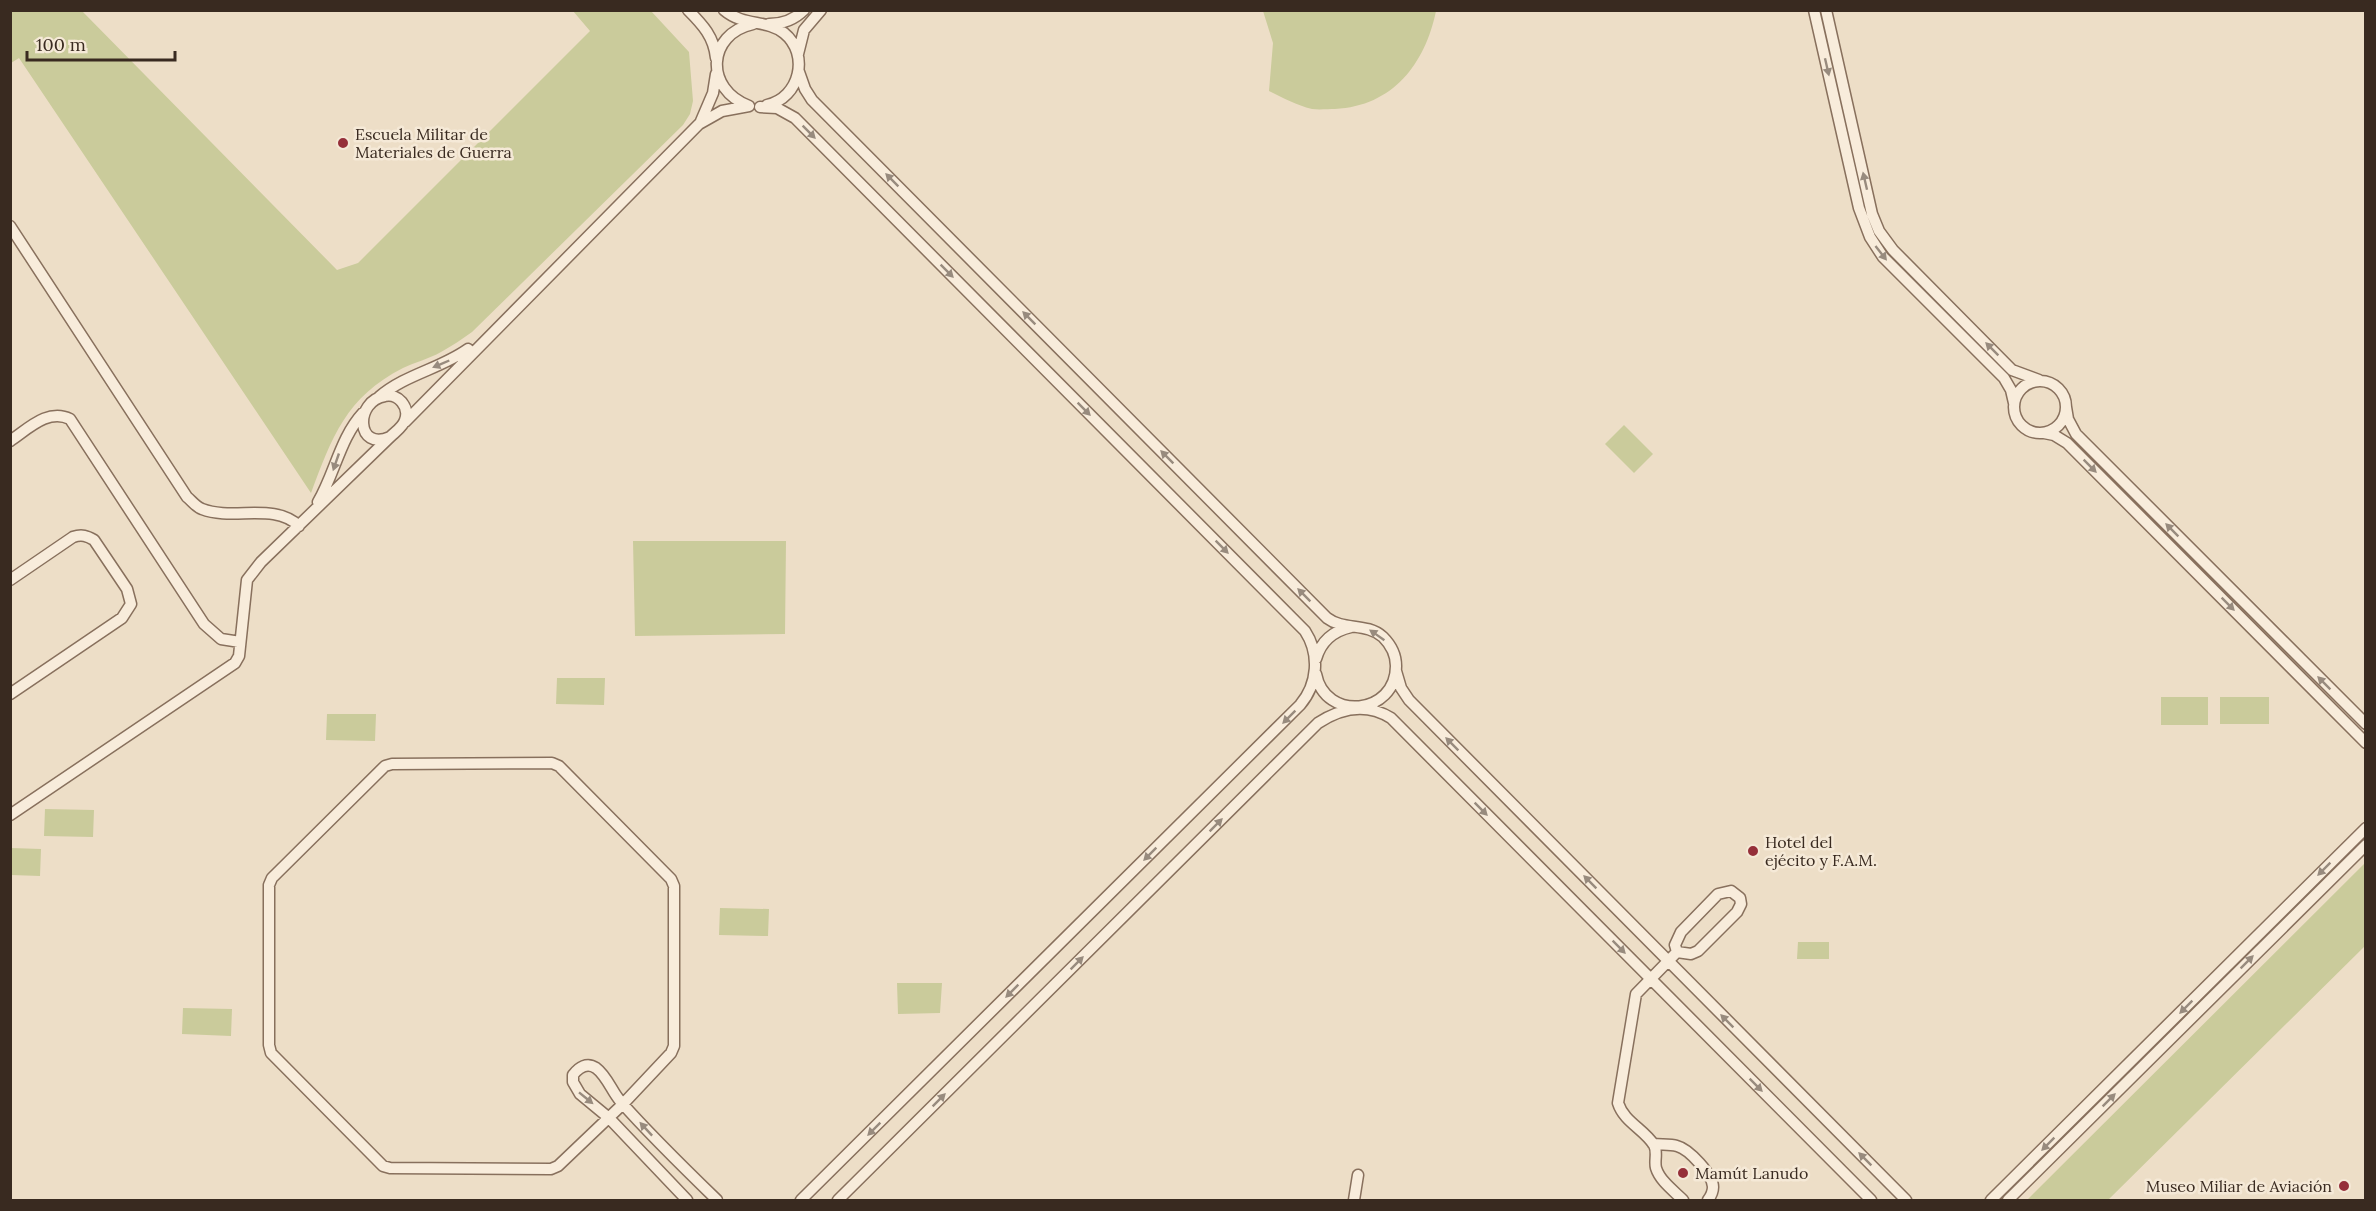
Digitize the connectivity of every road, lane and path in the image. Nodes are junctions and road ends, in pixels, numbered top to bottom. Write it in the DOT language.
graph roads {
  1 [pos="688,10"];
  2 [pos="724,10"];
  3 [pos="804,10"];
  4 [pos="821,10"];
  5 [pos="1814,10"];
  6 [pos="1826,10"];
  7 [pos="759,24"];
  8 [pos="799,66"];
  9 [pos="717,68"];
  10 [pos="754,106"];
  11 [pos="699,124"];
  12 [pos="10,226"];
  13 [pos="491,333"];
  14 [pos="2039,380"];
  15 [pos="377,399"];
  16 [pos="2014,403"];
  17 [pos="2066,407"];
  18 [pos="364,411"];
  19 [pos="403,424"];
  20 [pos="2044,433"];
  21 [pos="390,437"];
  22 [pos="10,441"];
  23 [pos="307,517"];
  24 [pos="299,526"];
  25 [pos="2187,554"];
  26 [pos="10,580"];
  27 [pos="1351,627"];
  28 [pos="240,642"];
  29 [pos="1396,663"];
  30 [pos="1315,667"];
  31 [pos="10,694"];
  32 [pos="1358,708"];
  33 [pos="2366,724"];
  34 [pos="2366,743"];
  35 [pos="10,815"];
  36 [pos="2366,828"];
  37 [pos="2366,845"];
  38 [pos="1677,952"];
  39 [pos="1668,961"];
  40 [pos="1650,978"];
  41 [pos="623,1104"];
  42 [pos="609,1118"];
  43 [pos="1653,1144"];
  44 [pos="666,1151"];
  45 [pos="654,1164"];
  46 [pos="1358,1175"];
  47 [pos="687,1200"];
  48 [pos="717,1200"];
  49 [pos="801,1200"];
  50 [pos="838,1200"];
  51 [pos="1354,1200"];
  52 [pos="1683,1200"];
  53 [pos="1708,1200"];
  54 [pos="1871,1200"];
  55 [pos="1906,1200"];
  56 [pos="1991,1200"];
  57 [pos="2008,1200"];
  1 -- 9 [label="street"];
  2 -- 7 [label="street"];
  3 -- 7 [label="street"];
  4 -- 8 [label="street"];
  5 -- 16 [label="street, one-way"];
  14 -- 6 [label="street, one-way"];
  7 -- 8 [label="street"];
  7 -- 9 [label="street"];
  8 -- 10 [label="street"];
  27 -- 8 [label="street, one-way"];
  9 -- 10 [label="street"];
  9 -- 11 [label="street"];
  10 -- 11 [label="street"];
  10 -- 30 [label="street, one-way"];
  11 -- 13 [label="street"];
  12 -- 24 [label="street"];
  13 -- 15 [label="street, one-way"];
  13 -- 19 [label="street"];
  14 -- 16 [label="street"];
  14 -- 17 [label="street"];
  15 -- 18 [label="street"];
  15 -- 19 [label="street"];
  16 -- 20 [label="street"];
  17 -- 20 [label="street"];
  25 -- 17 [label="street, one-way"];
  18 -- 21 [label="street"];
  18 -- 23 [label="street, one-way"];
  19 -- 21 [label="street"];
  20 -- 25 [label="street, one-way"];
  21 -- 23 [label="street"];
  22 -- 28 [label="street"];
  23 -- 24 [label="street"];
  24 -- 28 [label="street"];
  33 -- 25 [label="street, one-way"];
  25 -- 34 [label="street, one-way"];
  26 -- 31 [label="street"];
  29 -- 27 [label="street, one-way"];
  27 -- 30 [label="street"];
  28 -- 35 [label="street"];
  29 -- 32 [label="street"];
  39 -- 29 [label="street, one-way"];
  30 -- 32 [label="street"];
  30 -- 49 [label="street, one-way"];
  32 -- 40 [label="street, one-way"];
  50 -- 32 [label="street, one-way"];
  36 -- 56 [label="street, one-way"];
  57 -- 37 [label="street, one-way"];
  38 -- 38 [label="street"];
  38 -- 39 [label="street"];
  39 -- 40 [label="street"];
  55 -- 39 [label="street, one-way"];
  40 -- 43 [label="street"];
  40 -- 54 [label="street, one-way"];
  41 -- 42 [label="street"];
  41 -- 42 [label="street, one-way"];
  41 -- 42 [label="street"];
  44 -- 41 [label="street, one-way"];
  42 -- 45 [label="street"];
  43 -- 52 [label="street"];
  43 -- 53 [label="street"];
  44 -- 45 [label="street"];
  44 -- 48 [label="street"];
  45 -- 47 [label="street"];
  46 -- 51 [label="street"];
}
